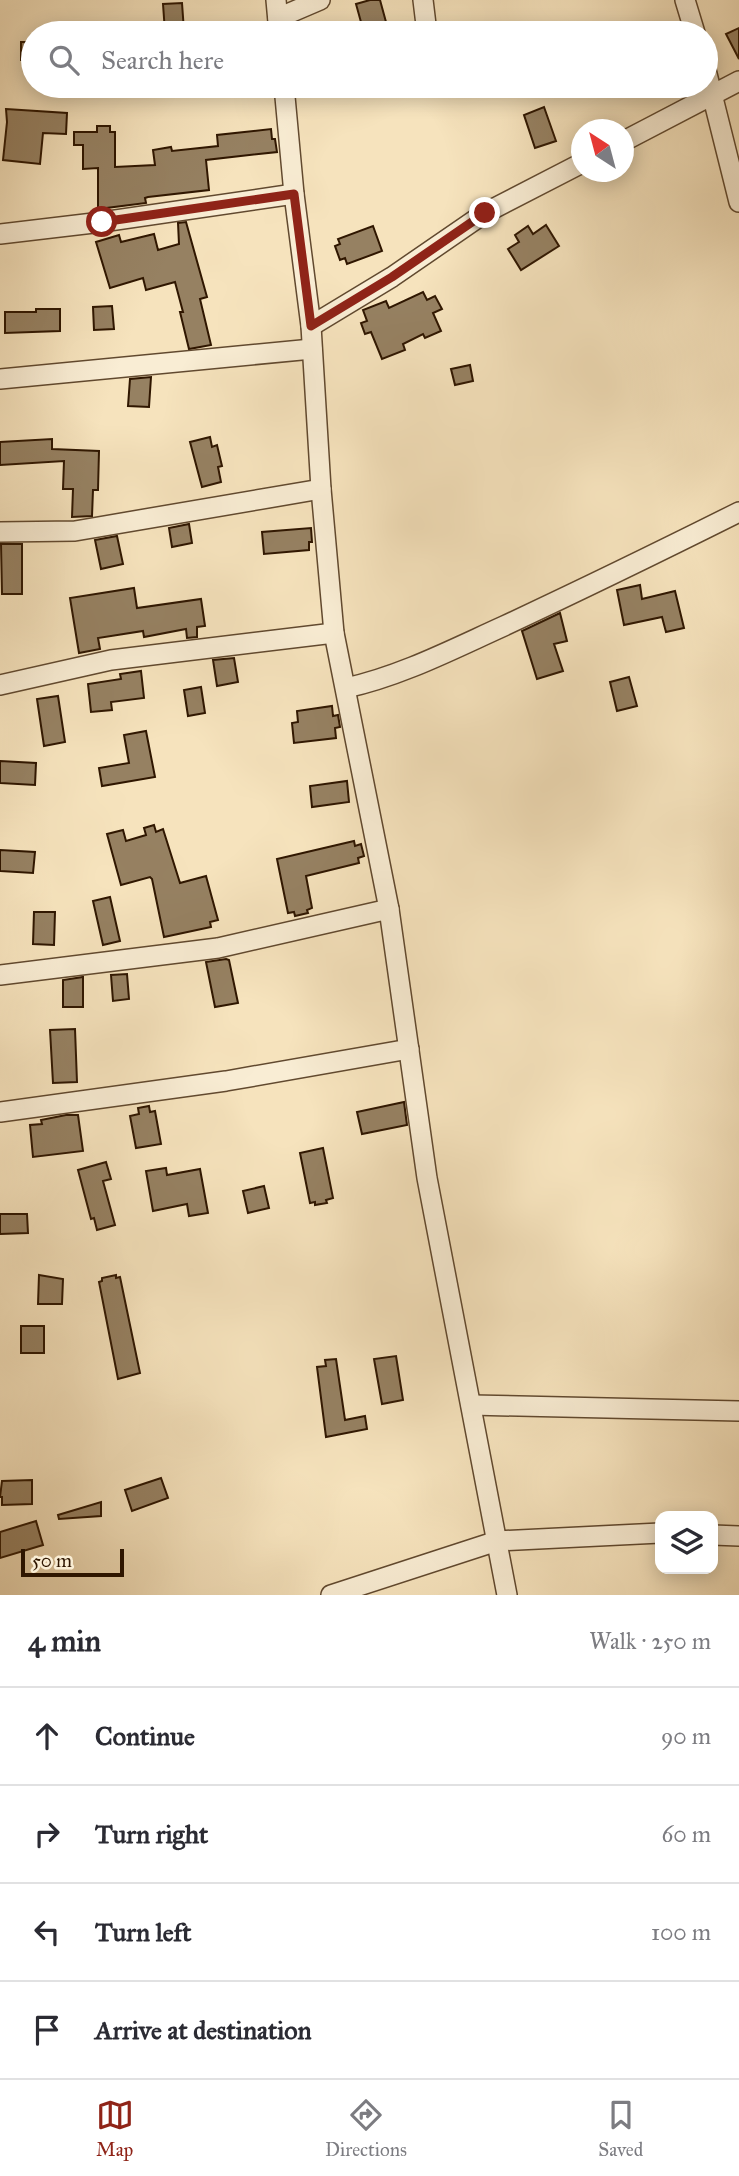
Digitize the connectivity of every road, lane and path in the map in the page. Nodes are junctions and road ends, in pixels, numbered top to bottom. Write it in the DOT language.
graph roads {
  1 [pos="320,0"];
  2 [pos="423,0"];
  3 [pos="685,0"];
  4 [pos="277,17"];
  5 [pos="426,21"];
  6 [pos="691,21"];
  7 [pos="739,80"];
  8 [pos="718,91"];
  9 [pos="285,98"];
  10 [pos="705,98"];
  11 [pos="714,98"];
  12 [pos="634,136"];
  13 [pos="571,169"];
  14 [pos="294,194"];
  15 [pos="739,202"];
  16 [pos="0,234"];
  17 [pos="311,326"];
  18 [pos="312,349"];
  19 [pos="0,379"];
  20 [pos="321,489"];
  21 [pos="739,512"];
  22 [pos="0,531"];
  23 [pos="334,634"];
  24 [pos="0,685"];
  25 [pos="346,688"];
  26 [pos="389,909"];
  27 [pos="0,975"];
  28 [pos="409,1049"];
  29 [pos="0,1112"];
  30 [pos="471,1405"];
  31 [pos="739,1411"];
  32 [pos="655,1533"];
  33 [pos="718,1535"];
  34 [pos="739,1536"];
  35 [pos="497,1541"];
  36 [pos="331,1595"];
  37 [pos="507,1595"];
  1 -- 4 [label="street"];
  2 -- 5 [label="street"];
  3 -- 6 [label="street"];
  7 -- 8 [label="street"];
  9 -- 14 [label="street"];
  10 -- 12 [label="street"];
  11 -- 15 [label="street"];
  13 -- 17 [label="street"];
  14 -- 16 [label="street"];
  14 -- 17 [label="street"];
  17 -- 18 [label="street"];
  18 -- 19 [label="street"];
  18 -- 20 [label="street"];
  20 -- 22 [label="street"];
  20 -- 23 [label="street"];
  21 -- 25 [label="street"];
  23 -- 24 [label="street"];
  23 -- 25 [label="street"];
  25 -- 26 [label="street"];
  26 -- 27 [label="street"];
  26 -- 28 [label="street"];
  28 -- 29 [label="street"];
  28 -- 30 [label="street"];
  30 -- 31 [label="street"];
  30 -- 35 [label="street"];
  32 -- 35 [label="street"];
  33 -- 34 [label="street"];
  35 -- 36 [label="street"];
  35 -- 37 [label="street"];
}
